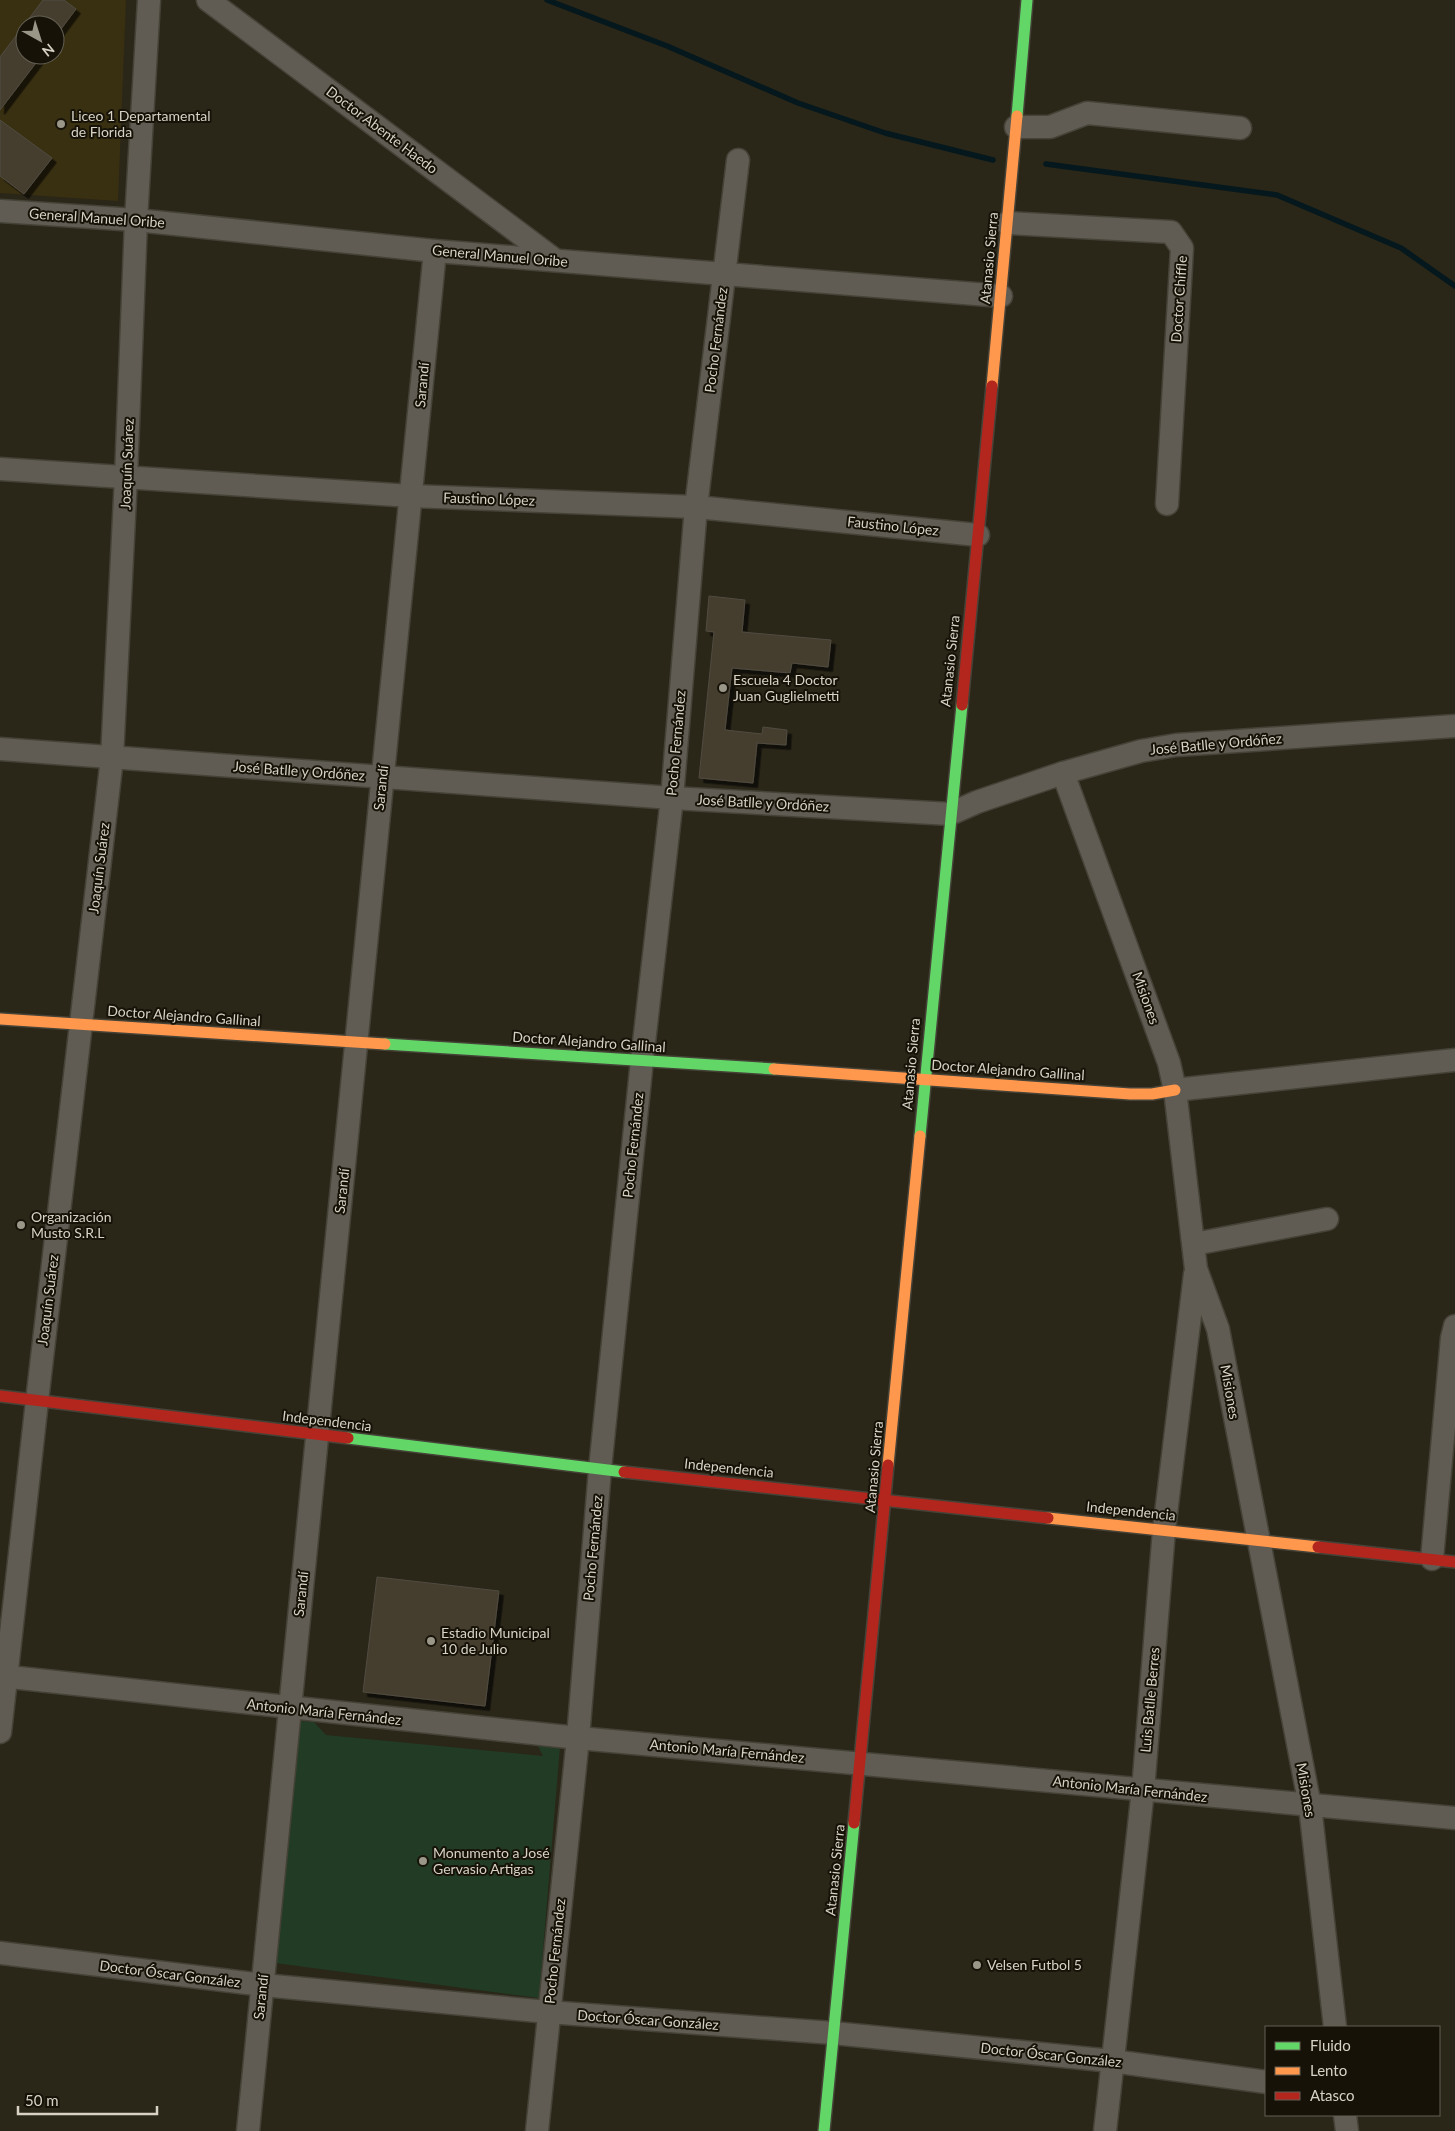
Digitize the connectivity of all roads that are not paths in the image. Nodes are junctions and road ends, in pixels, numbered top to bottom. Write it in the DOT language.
graph roads {
  1 [pos="149,0"];
  2 [pos="208,0"];
  3 [pos="1027,0"];
  4 [pos="1016,127"];
  5 [pos="1240,128"];
  6 [pos="738,160"];
  7 [pos="0,211"];
  8 [pos="136,220"];
  9 [pos="1007,223"];
  10 [pos="435,251"];
  11 [pos="555,260"];
  12 [pos="724,274"];
  13 [pos="1001,296"];
  14 [pos="0,469"];
  15 [pos="126,477"];
  16 [pos="412,496"];
  17 [pos="1167,504"];
  18 [pos="696,507"];
  19 [pos="978,535"];
  20 [pos="1455,726"];
  21 [pos="0,749"];
  22 [pos="112,758"];
  23 [pos="1063,773"];
  24 [pos="382,777"];
  25 [pos="672,798"];
  26 [pos="950,814"];
  27 [pos="0,1019"];
  28 [pos="81,1025"];
  29 [pos="357,1042"];
  30 [pos="642,1060"];
  31 [pos="1455,1060"];
  32 [pos="925,1079"];
  33 [pos="1175,1090"];
  34 [pos="1327,1219"];
  35 [pos="1194,1244"];
  36 [pos="1196,1269"];
  37 [pos="1455,1326"];
  38 [pos="0,1396"];
  39 [pos="37,1401"];
  40 [pos="318,1435"];
  41 [pos="600,1469"];
  42 [pos="886,1500"];
  43 [pos="1164,1530"];
  44 [pos="1258,1542"];
  45 [pos="1432,1559"];
  46 [pos="1455,1562"];
  47 [pos="3,1676"];
  48 [pos="288,1708"];
  49 [pos="0,1732"];
  50 [pos="578,1738"];
  51 [pos="861,1763"];
  52 [pos="1143,1790"];
  53 [pos="1310,1806"];
  54 [pos="1455,1818"];
  55 [pos="0,1953"];
  56 [pos="263,1985"];
  57 [pos="548,2012"];
  58 [pos="1335,2026"];
  59 [pos="833,2033"];
  60 [pos="1112,2061"];
  61 [pos="1265,2082"];
  62 [pos="1345,2116"];
  63 [pos="248,2131"];
  64 [pos="537,2131"];
  65 [pos="824,2131"];
  66 [pos="1105,2131"];
  67 [pos="1346,2131"];
  1 -- 8 [label="street, Joaquín Suárez"];
  2 -- 11 [label="street, Doctor Abente Haedo"];
  3 -- 4 [label="street, Atanasio Sierra"];
  4 -- 5 [label="street"];
  4 -- 9 [label="street, Atanasio Sierra"];
  6 -- 12 [label="street, Pocho Fernández"];
  7 -- 8 [label="street, General Manuel Oribe"];
  8 -- 10 [label="street, General Manuel Oribe"];
  8 -- 15 [label="street, Joaquín Suárez"];
  9 -- 13 [label="street, Atanasio Sierra"];
  9 -- 17 [label="street, Doctor Chiffle"];
  10 -- 11 [label="street, General Manuel Oribe"];
  10 -- 16 [label="street, Sarandí"];
  11 -- 12 [label="street, General Manuel Oribe"];
  12 -- 13 [label="street, General Manuel Oribe"];
  12 -- 18 [label="street, Pocho Fernández"];
  13 -- 19 [label="street, Atanasio Sierra"];
  14 -- 15 [label="street, Faustino López"];
  15 -- 16 [label="street, Faustino López"];
  15 -- 22 [label="street, Joaquín Suárez"];
  16 -- 18 [label="street, Faustino López"];
  16 -- 24 [label="street, Sarandí"];
  18 -- 19 [label="street, Faustino López"];
  18 -- 25 [label="street, Pocho Fernández"];
  19 -- 26 [label="street, Atanasio Sierra"];
  20 -- 23 [label="street, José Batlle y Ordóñez"];
  21 -- 22 [label="street, José Batlle y Ordóñez"];
  22 -- 24 [label="street, José Batlle y Ordóñez"];
  22 -- 28 [label="street, Joaquín Suárez"];
  23 -- 26 [label="street, José Batlle y Ordóñez"];
  23 -- 33 [label="street, Misiones"];
  24 -- 25 [label="street, José Batlle y Ordóñez"];
  24 -- 29 [label="street, Sarandí"];
  25 -- 26 [label="street, José Batlle y Ordóñez"];
  25 -- 30 [label="street, Pocho Fernández"];
  26 -- 32 [label="street, Atanasio Sierra"];
  27 -- 28 [label="street, Doctor Alejandro Gallinal"];
  28 -- 29 [label="street, Doctor Alejandro Gallinal"];
  28 -- 39 [label="street, Joaquín Suárez"];
  29 -- 30 [label="street, Doctor Alejandro Gallinal"];
  29 -- 40 [label="street, Sarandí"];
  30 -- 32 [label="street, Doctor Alejandro Gallinal"];
  30 -- 41 [label="street, Pocho Fernández"];
  31 -- 33 [label="street"];
  32 -- 33 [label="street, Doctor Alejandro Gallinal"];
  32 -- 42 [label="street, Atanasio Sierra"];
  33 -- 35 [label="street, Misiones"];
  34 -- 35 [label="street"];
  35 -- 36 [label="street, Misiones"];
  36 -- 43 [label="street, Luis Batlle Berres"];
  36 -- 44 [label="street, Misiones"];
  37 -- 45 [label="street"];
  38 -- 39 [label="street, Independencia"];
  39 -- 40 [label="street, Independencia"];
  39 -- 47 [label="street, Joaquín Suárez"];
  40 -- 41 [label="street, Independencia"];
  40 -- 48 [label="street, Sarandí"];
  41 -- 42 [label="street, Independencia"];
  41 -- 50 [label="street, Pocho Fernández"];
  42 -- 43 [label="street, Independencia"];
  42 -- 51 [label="street, Atanasio Sierra"];
  43 -- 44 [label="street, Independencia"];
  43 -- 52 [label="street, Luis Batlle Berres"];
  44 -- 45 [label="street, Independencia"];
  44 -- 53 [label="street, Misiones"];
  45 -- 46 [label="street, Independencia"];
  47 -- 48 [label="street, Antonio María Fernández"];
  47 -- 49 [label="street, Joaquín Suárez"];
  48 -- 50 [label="street, Antonio María Fernández"];
  48 -- 56 [label="street, Sarandí"];
  50 -- 51 [label="street, Antonio María Fernández"];
  50 -- 57 [label="street, Pocho Fernández"];
  51 -- 52 [label="street, Antonio María Fernández"];
  51 -- 59 [label="street, Atanasio Sierra"];
  52 -- 53 [label="street, Antonio María Fernández"];
  52 -- 60 [label="street, Luis Batlle Berres"];
  53 -- 54 [label="street, Antonio María Fernández"];
  53 -- 58 [label="street, Misiones"];
  55 -- 56 [label="street, Doctor Óscar González"];
  56 -- 57 [label="street, Doctor Óscar González"];
  56 -- 63 [label="street, Sarandí"];
  57 -- 59 [label="street, Doctor Óscar González"];
  57 -- 64 [label="street, Pocho Fernández"];
  59 -- 60 [label="street, Doctor Óscar González"];
  59 -- 65 [label="street, Atanasio Sierra"];
  60 -- 61 [label="street, Doctor Óscar González"];
  60 -- 66 [label="street, Luis Batlle Berres"];
  62 -- 67 [label="street"];
}
